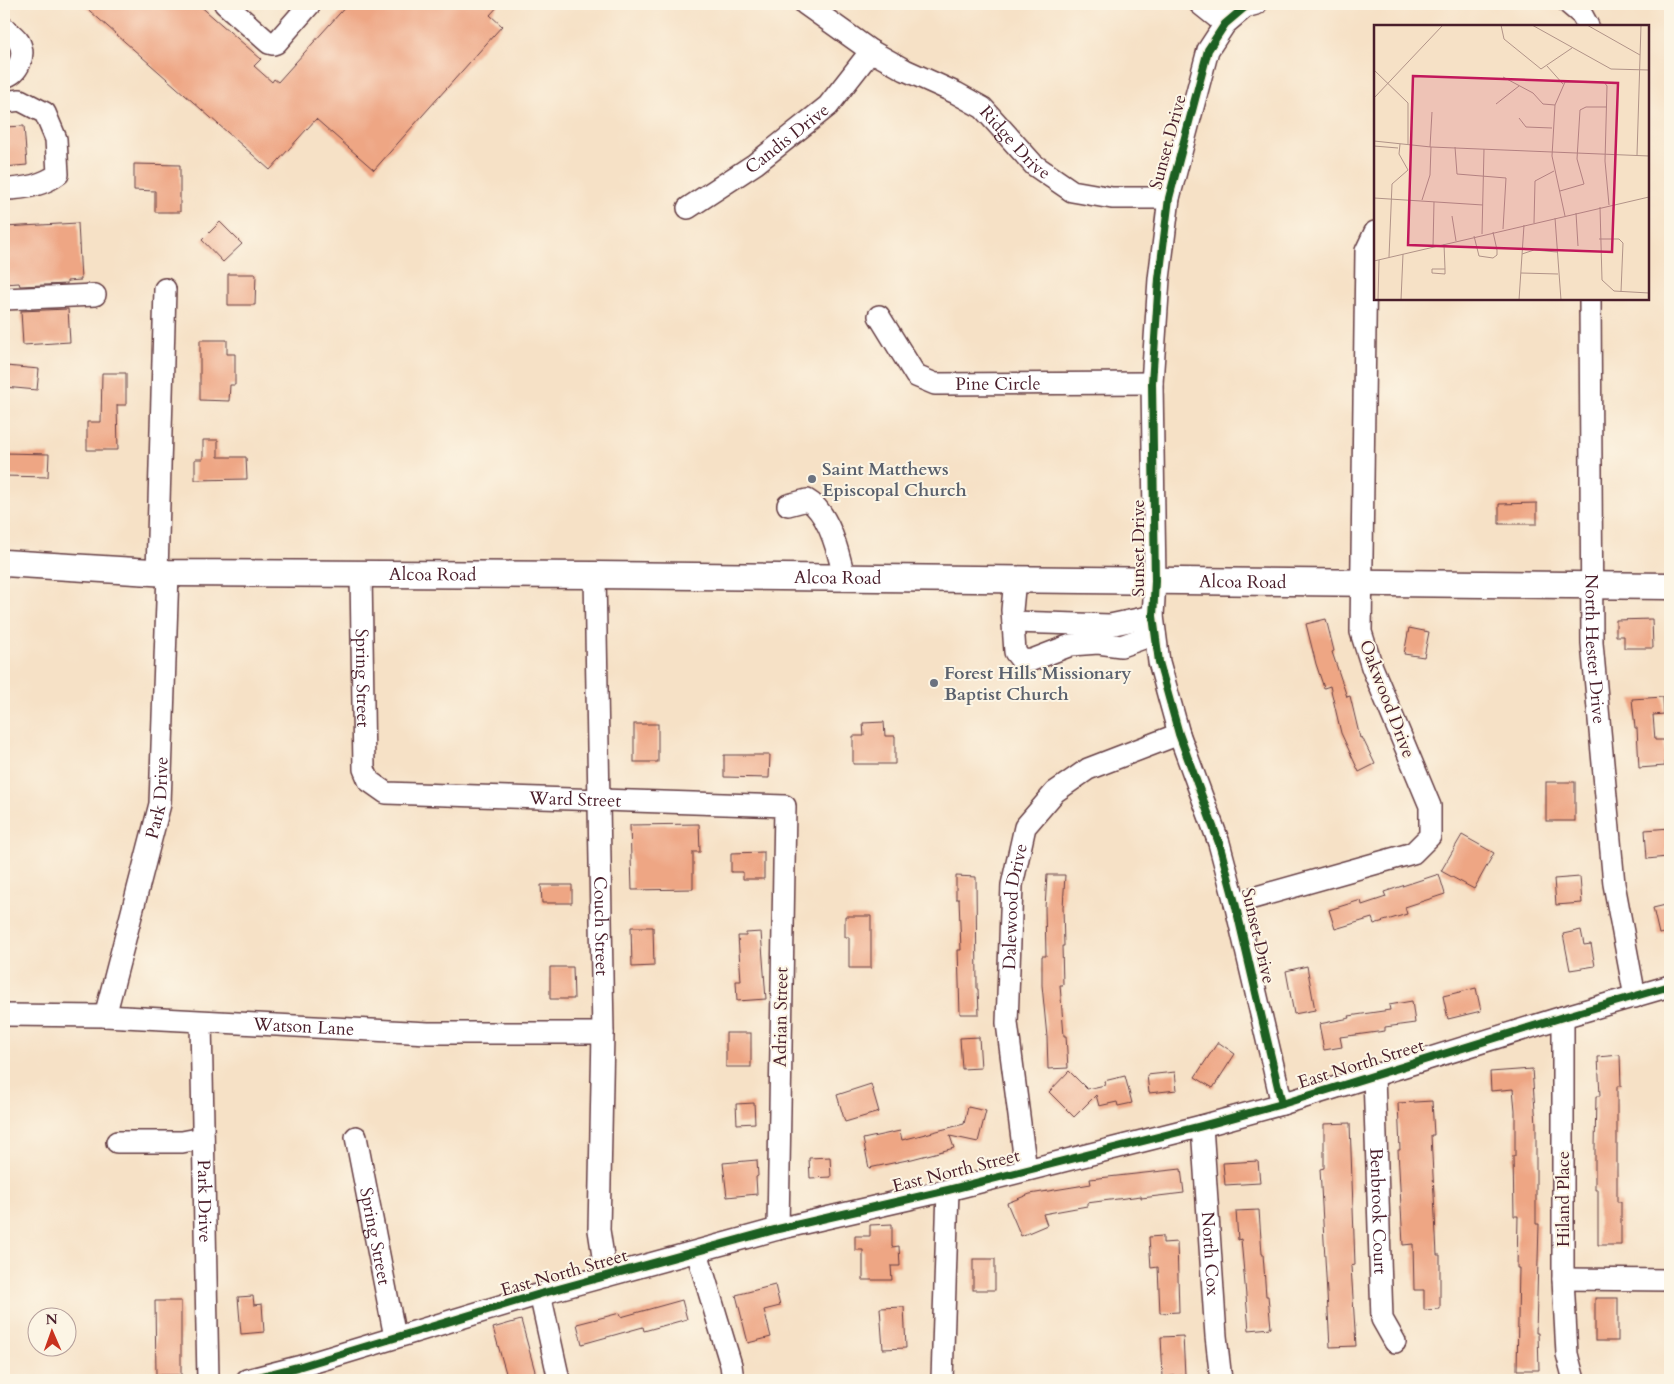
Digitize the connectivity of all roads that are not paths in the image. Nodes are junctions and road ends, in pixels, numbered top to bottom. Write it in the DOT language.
graph roads {
  1 [pos="225,4"];
  2 [pos="310,4"];
  3 [pos="805,4"];
  4 [pos="1200,4"];
  5 [pos="1256,4"];
  6 [pos="1569,4"];
  7 [pos="1225,24"];
  8 [pos="1587,25"];
  9 [pos="4,28"];
  10 [pos="871,51"];
  11 [pos="4,77"];
  12 [pos="4,102"];
  13 [pos="4,189"];
  14 [pos="1169,198"];
  15 [pos="688,208"];
  16 [pos="1374,234"];
  17 [pos="165,289"];
  18 [pos="95,295"];
  19 [pos="4,299"];
  20 [pos="1590,300"];
  21 [pos="878,316"];
  22 [pos="1152,383"];
  23 [pos="788,505"];
  24 [pos="4,563"];
  25 [pos="162,573"];
  26 [pos="361,574"];
  27 [pos="595,575"];
  28 [pos="844,577"];
  29 [pos="1015,579"];
  30 [pos="1155,581"];
  31 [pos="1362,582"];
  32 [pos="1590,586"];
  33 [pos="1670,586"];
  34 [pos="1013,622"];
  35 [pos="1154,625"];
  36 [pos="1179,734"];
  37 [pos="369,781"];
  38 [pos="599,800"];
  39 [pos="785,806"];
  40 [pos="1235,903"];
  41 [pos="1670,986"];
  42 [pos="1635,996"];
  43 [pos="4,1015"];
  44 [pos="105,1016"];
  45 [pos="1562,1017"];
  46 [pos="201,1022"];
  47 [pos="603,1033"];
  48 [pos="1374,1076"];
  49 [pos="1282,1104"];
  50 [pos="1202,1126"];
  51 [pos="356,1137"];
  52 [pos="203,1138"];
  53 [pos="117,1142"];
  54 [pos="1026,1170"];
  55 [pos="948,1190"];
  56 [pos="778,1229"];
  57 [pos="696,1252"];
  58 [pos="606,1276"];
  59 [pos="1563,1279"];
  60 [pos="1670,1280"];
  61 [pos="540,1294"];
  62 [pos="395,1337"];
  63 [pos="1395,1342"];
  64 [pos="299,1374"];
  65 [pos="208,1380"];
  66 [pos="247,1380"];
  67 [pos="558,1380"];
  68 [pos="733,1380"];
  69 [pos="942,1380"];
  70 [pos="1221,1380"];
  71 [pos="1574,1380"];
  1 -- 2 [label="street"];
  3 -- 10 [label="street, Ridge Drive"];
  4 -- 7 [label="street"];
  5 -- 7 [label="street, Sunset Drive"];
  6 -- 8 [label="street"];
  7 -- 14 [label="street, Sunset Drive"];
  9 -- 11 [label="street"];
  10 -- 14 [label="street, Ridge Drive"];
  10 -- 15 [label="street, Candis Drive"];
  12 -- 13 [label="street"];
  14 -- 22 [label="street, Sunset Drive"];
  16 -- 31 [label="street, Oakwood Drive"];
  17 -- 25 [label="street, Park Drive"];
  18 -- 19 [label="street"];
  20 -- 32 [label="street, North Hester Drive"];
  21 -- 22 [label="street, Pine Circle"];
  22 -- 30 [label="street, Sunset Drive"];
  23 -- 28 [label="street"];
  24 -- 25 [label="main road, Alcoa Road"];
  25 -- 26 [label="main road, Alcoa Road"];
  25 -- 44 [label="street, Park Drive"];
  26 -- 27 [label="main road, Alcoa Road"];
  26 -- 37 [label="street, Spring Street"];
  27 -- 28 [label="main road, Alcoa Road"];
  27 -- 38 [label="street, Couch Street"];
  28 -- 29 [label="main road, Alcoa Road"];
  29 -- 30 [label="main road, Alcoa Road"];
  29 -- 34 [label="street"];
  30 -- 31 [label="main road, Alcoa Road"];
  30 -- 35 [label="street, Sunset Drive"];
  31 -- 32 [label="main road, Alcoa Road"];
  31 -- 40 [label="street, Oakwood Drive"];
  32 -- 33 [label="main road, Alcoa Road"];
  32 -- 42 [label="street, North Hester Drive"];
  34 -- 35 [label="street"];
  34 -- 35 [label="street"];
  35 -- 36 [label="street, Sunset Drive"];
  36 -- 40 [label="street, Sunset Drive"];
  36 -- 54 [label="street, Dalewood Drive"];
  37 -- 38 [label="street, Ward Street"];
  38 -- 39 [label="street, Ward Street"];
  38 -- 47 [label="street, Couch Street"];
  39 -- 56 [label="street, Adrian Street"];
  40 -- 49 [label="street, Sunset Drive"];
  41 -- 42 [label="street, East North Street"];
  42 -- 45 [label="street, East North Street"];
  43 -- 44 [label="street, Watson Lane"];
  44 -- 46 [label="street, Watson Lane"];
  45 -- 48 [label="street, East North Street"];
  45 -- 59 [label="street, Hiland Place"];
  46 -- 47 [label="street, Watson Lane"];
  46 -- 52 [label="street, Park Drive"];
  47 -- 58 [label="street, Couch Street"];
  48 -- 49 [label="street, East North Street"];
  48 -- 63 [label="street, Benbrook Court"];
  49 -- 50 [label="street, East North Street"];
  50 -- 54 [label="street, East North Street"];
  50 -- 70 [label="street, North Cox"];
  51 -- 62 [label="street, Spring Street"];
  52 -- 53 [label="street"];
  52 -- 65 [label="street, Park Drive"];
  54 -- 55 [label="street, East North Street"];
  55 -- 56 [label="street, East North Street"];
  55 -- 69 [label="street"];
  56 -- 57 [label="street, East North Street"];
  57 -- 58 [label="street, East North Street"];
  57 -- 68 [label="street"];
  58 -- 61 [label="street, East North Street"];
  59 -- 60 [label="street"];
  59 -- 71 [label="street, Hiland Place"];
  61 -- 62 [label="street, East North Street"];
  61 -- 67 [label="street"];
  62 -- 64 [label="street, East North Street"];
  64 -- 66 [label="street, East North Street"];
}
